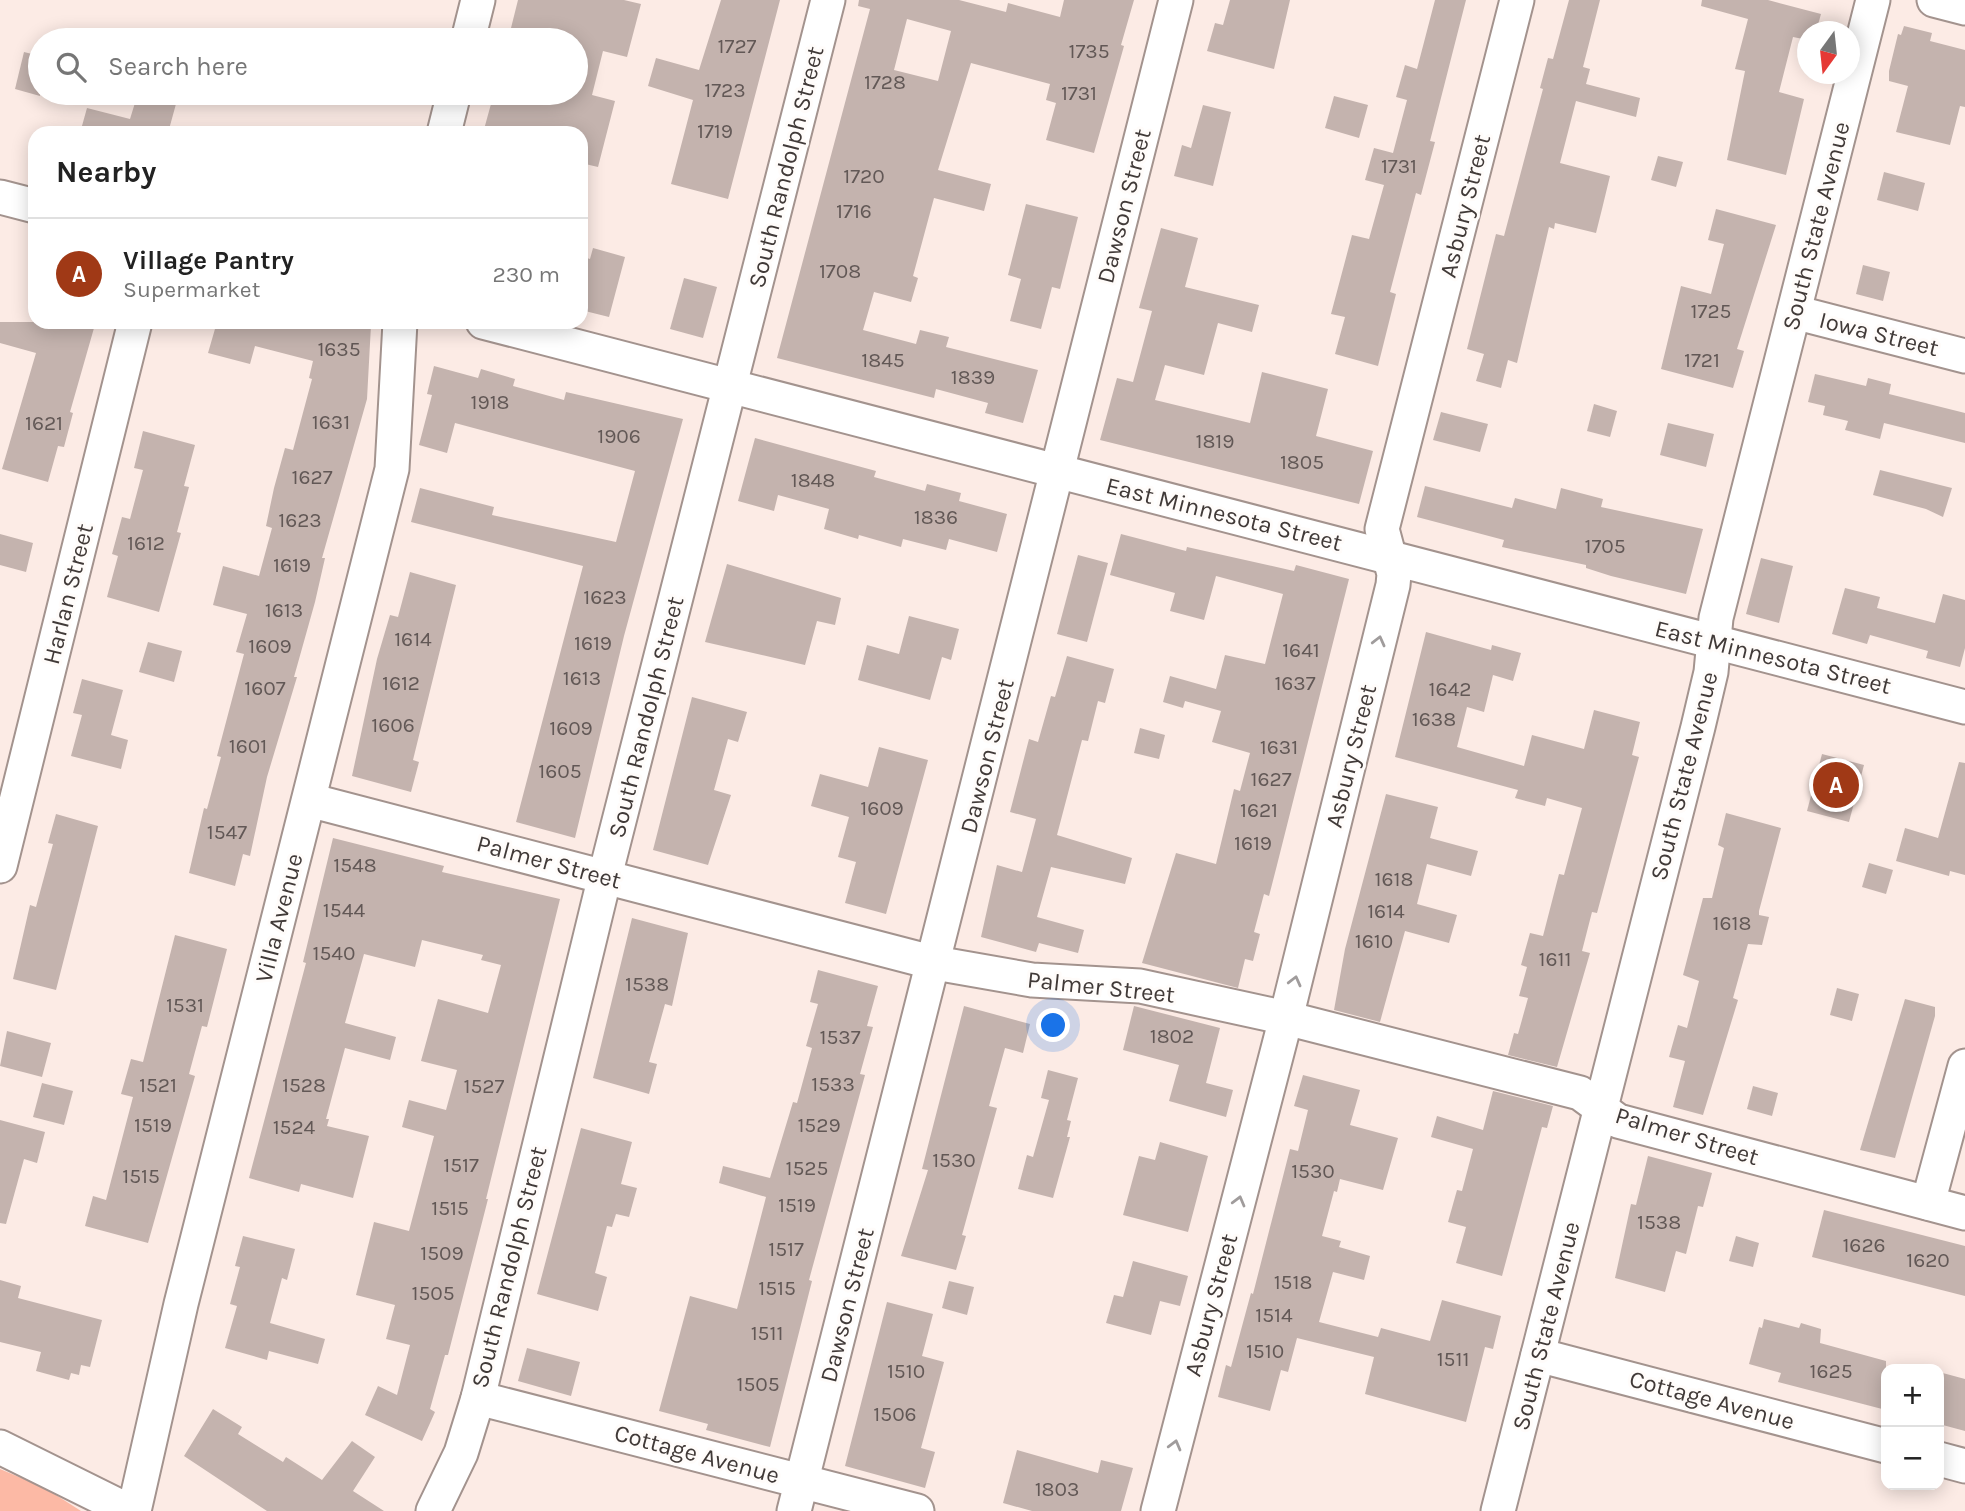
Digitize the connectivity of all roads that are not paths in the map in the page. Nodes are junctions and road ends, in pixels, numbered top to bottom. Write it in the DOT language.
graph roads {
  1 [pos="478,0"];
  2 [pos="828,0"];
  3 [pos="1176,0"];
  4 [pos="1517,0"];
  5 [pos="1873,0"];
  6 [pos="1934,0"];
  7 [pos="1965,8"];
  8 [pos="471,28"];
  9 [pos="451,105"];
  10 [pos="446,126"];
  11 [pos="0,197"];
  12 [pos="28,204"];
  13 [pos="1794,312"];
  14 [pos="133,329"];
  15 [pos="400,329"];
  16 [pos="510,329"];
  17 [pos="1965,356"];
  18 [pos="730,386"];
  19 [pos="1058,472"];
  20 [pos="1388,556"];
  21 [pos="1712,641"];
  22 [pos="1965,707"];
  23 [pos="309,800"];
  24 [pos="0,866"];
  25 [pos="605,876"];
  26 [pos="935,963"];
  27 [pos="1286,1018"];
  28 [pos="1965,1066"];
  29 [pos="1602,1107"];
  30 [pos="1928,1203"];
  31 [pos="1965,1213"];
  32 [pos="1538,1355"];
  33 [pos="478,1398"];
  34 [pos="1881,1445"];
  35 [pos="0,1447"];
  36 [pos="1944,1460"];
  37 [pos="1965,1466"];
  38 [pos="797,1496"];
  39 [pos="131,1511"];
  40 [pos="433,1511"];
  41 [pos="917,1511"];
  42 [pos="1158,1511"];
  43 [pos="1499,1511"];
  1 -- 8 [label="street"];
  2 -- 18 [label="street, South Randolph Street"];
  3 -- 19 [label="street, Dawson Street"];
  4 -- 20 [label="street, Asbury Street"];
  5 -- 13 [label="street, South State Avenue"];
  6 -- 7 [label="street"];
  9 -- 10 [label="street"];
  11 -- 12 [label="street"];
  13 -- 17 [label="street, Iowa Street"];
  13 -- 21 [label="street, South State Avenue"];
  14 -- 24 [label="street, Harlan Street"];
  15 -- 23 [label="street, Villa Avenue"];
  16 -- 18 [label="street, East Minnesota Street"];
  18 -- 19 [label="street, East Minnesota Street"];
  18 -- 25 [label="street, South Randolph Street"];
  19 -- 20 [label="street, East Minnesota Street"];
  19 -- 26 [label="street, Dawson Street"];
  20 -- 21 [label="street, East Minnesota Street"];
  27 -- 20 [label="street, Asbury Street, one-way"];
  21 -- 22 [label="street, East Minnesota Street"];
  21 -- 29 [label="street, South State Avenue"];
  23 -- 25 [label="street, Palmer Street"];
  23 -- 39 [label="street, Villa Avenue"];
  25 -- 26 [label="street, Palmer Street"];
  25 -- 33 [label="street, South Randolph Street"];
  26 -- 27 [label="street, Palmer Street"];
  26 -- 38 [label="street, Dawson Street"];
  27 -- 29 [label="street, Palmer Street"];
  42 -- 27 [label="street, Asbury Street, one-way"];
  28 -- 30 [label="street"];
  29 -- 30 [label="street, Palmer Street"];
  29 -- 32 [label="street, South State Avenue"];
  30 -- 31 [label="street, Palmer Street"];
  32 -- 34 [label="street, Cottage Avenue"];
  32 -- 43 [label="street, South State Avenue"];
  33 -- 38 [label="street, Cottage Avenue"];
  33 -- 40 [label="street, South Randolph Street"];
  35 -- 39 [label="street"];
  36 -- 37 [label="street"];
  38 -- 41 [label="street, Cottage Avenue"];
}
